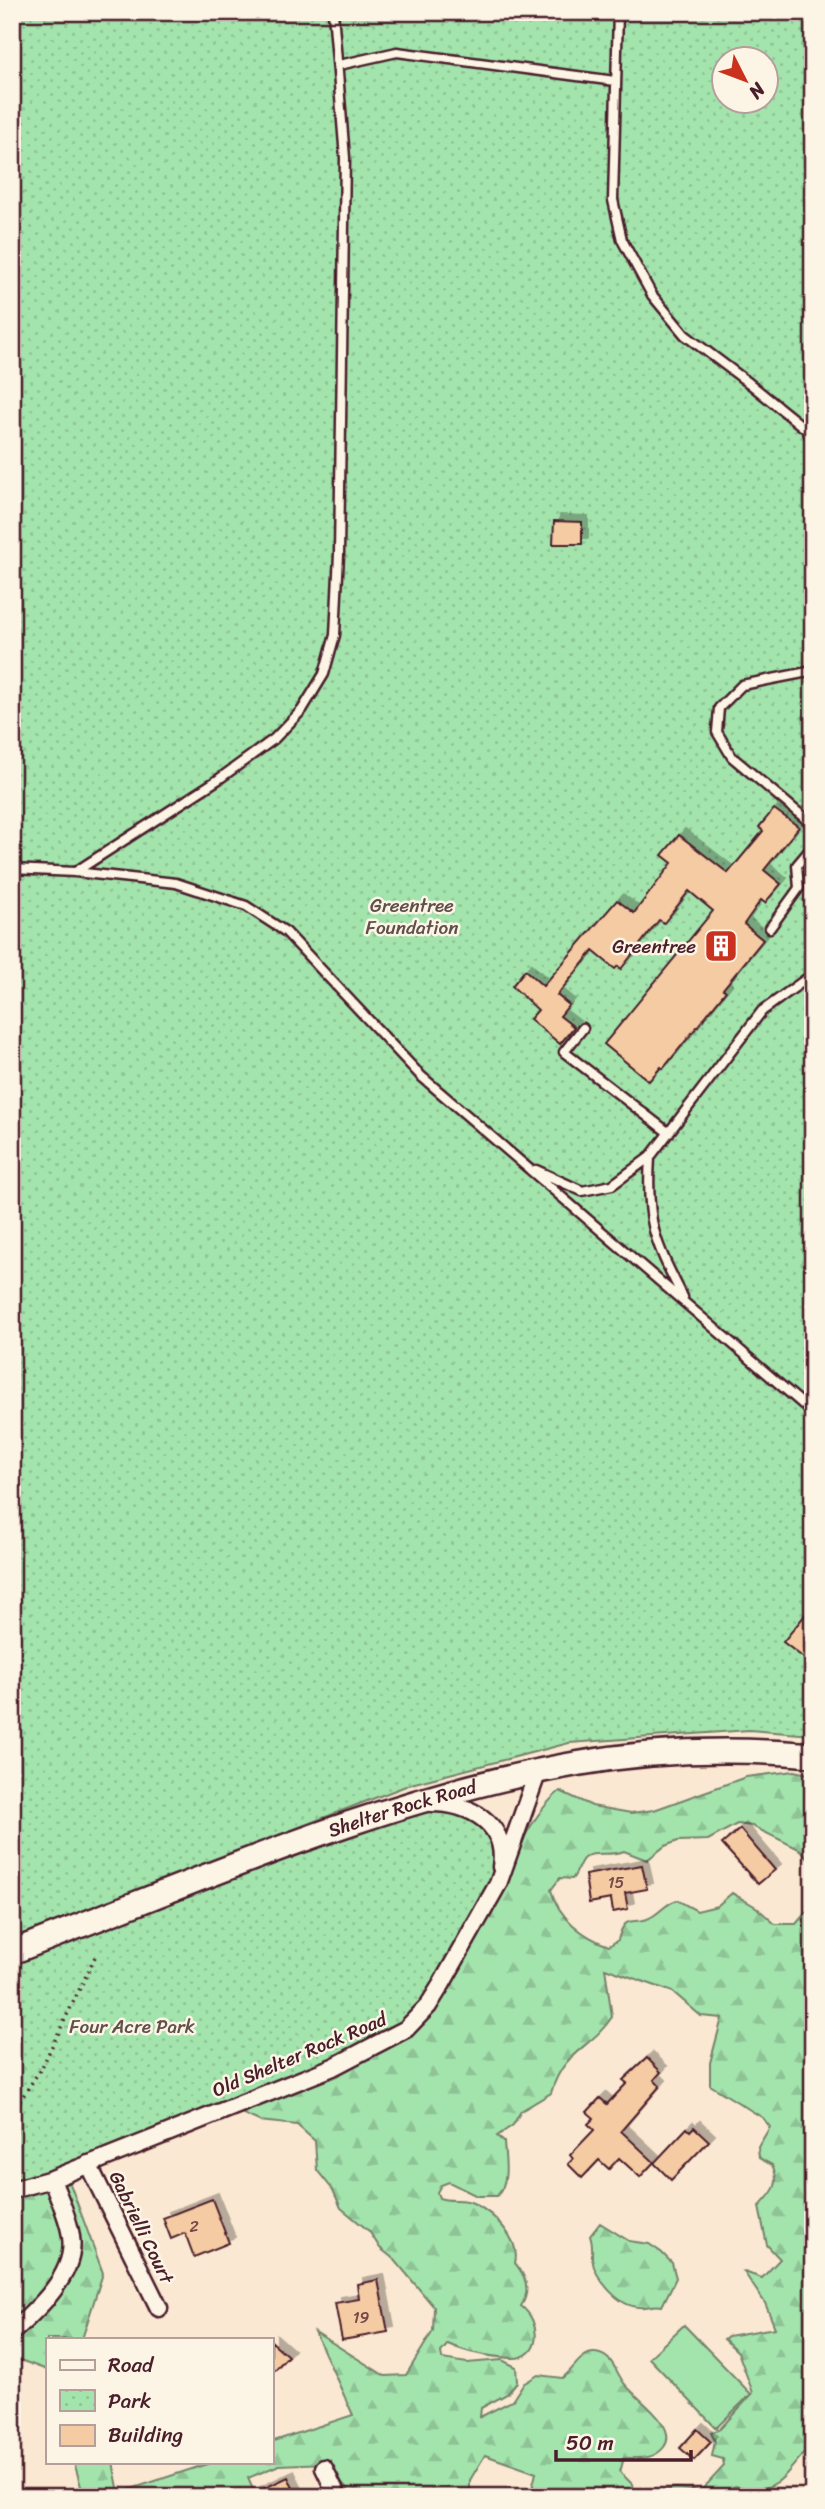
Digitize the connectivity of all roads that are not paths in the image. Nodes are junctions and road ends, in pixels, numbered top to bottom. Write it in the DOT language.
graph roads {
  1 [pos="333,12"];
  2 [pos="618,12"];
  3 [pos="339,65"];
  4 [pos="615,81"];
  5 [pos="813,442"];
  6 [pos="813,671"];
  7 [pos="813,825"];
  8 [pos="813,846"];
  9 [pos="12,869"];
  10 [pos="75,872"];
  11 [pos="771,928"];
  12 [pos="813,974"];
  13 [pos="583,1028"];
  14 [pos="668,1133"];
  15 [pos="650,1157"];
  16 [pos="525,1165"];
  17 [pos="685,1303"];
  18 [pos="813,1413"];
  19 [pos="813,1755"];
  20 [pos="538,1771"];
  21 [pos="411,1805"];
  22 [pos="498,1884"];
  23 [pos="12,1952"];
  24 [pos="88,2164"];
  25 [pos="52,2179"];
  26 [pos="12,2190"];
  27 [pos="159,2308"];
  28 [pos="12,2332"];
  29 [pos="324,2468"];
  30 [pos="338,2497"];
  1 -- 3 [label="lane"];
  2 -- 4 [label="lane"];
  3 -- 4 [label="lane"];
  3 -- 10 [label="lane"];
  4 -- 5 [label="lane"];
  6 -- 7 [label="lane"];
  8 -- 11 [label="lane"];
  9 -- 10 [label="lane"];
  10 -- 16 [label="lane"];
  12 -- 14 [label="lane"];
  13 -- 14 [label="lane"];
  14 -- 15 [label="lane"];
  15 -- 16 [label="lane"];
  15 -- 17 [label="lane"];
  16 -- 17 [label="lane"];
  17 -- 18 [label="lane"];
  19 -- 20 [label="main road, Shelter Rock Road"];
  20 -- 21 [label="main road, Shelter Rock Road"];
  20 -- 22 [label="street, Old Shelter Rock Road"];
  21 -- 22 [label="street"];
  21 -- 23 [label="main road, Shelter Rock Road"];
  22 -- 24 [label="street, Old Shelter Rock Road"];
  24 -- 25 [label="street, Old Shelter Rock Road"];
  24 -- 27 [label="street, Gabrielli Court"];
  25 -- 26 [label="street, Old Shelter Rock Road"];
  25 -- 28 [label="street"];
  29 -- 30 [label="street"];
}
